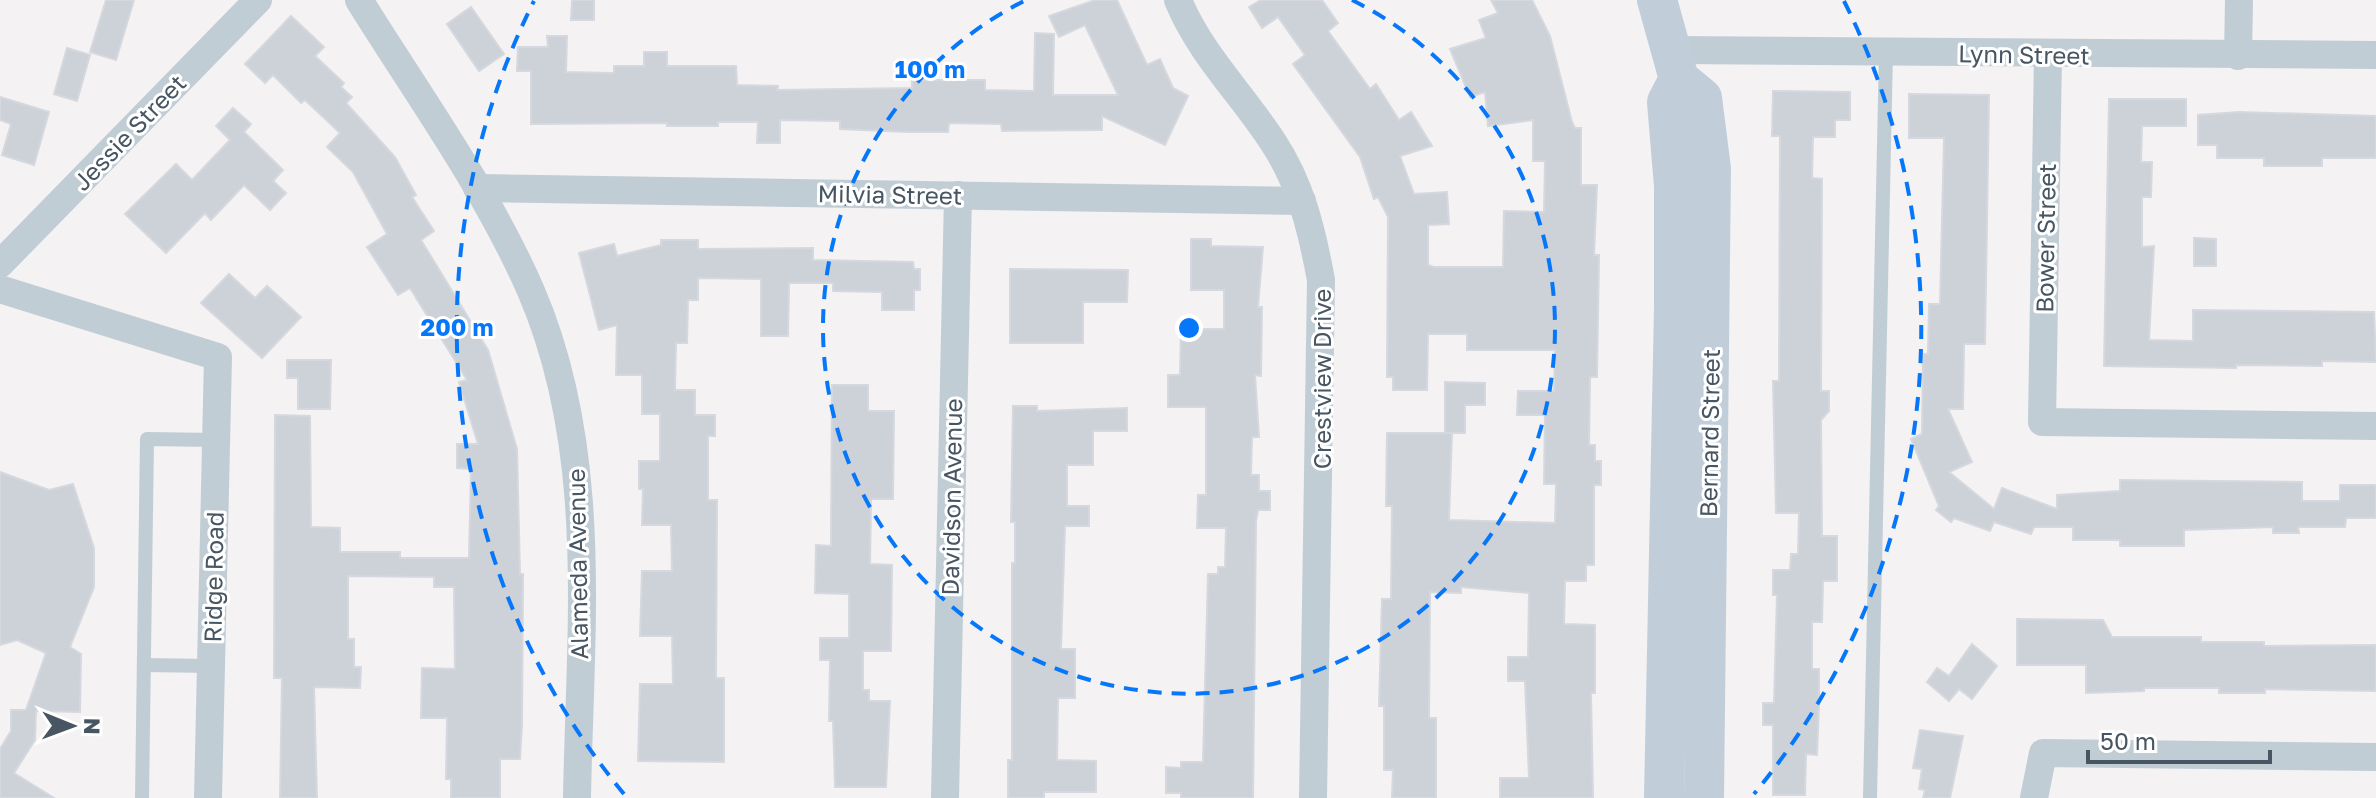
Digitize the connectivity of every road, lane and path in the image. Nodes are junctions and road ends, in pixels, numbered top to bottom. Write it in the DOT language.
graph roads {
  1 [pos="258,0"];
  2 [pos="359,0"];
  3 [pos="1178,0"];
  4 [pos="1657,0"];
  5 [pos="2239,0"];
  6 [pos="1886,52"];
  7 [pos="2048,54"];
  8 [pos="2376,55"];
  9 [pos="2238,56"];
  10 [pos="1676,64"];
  11 [pos="477,188"];
  12 [pos="958,195"];
  13 [pos="1302,201"];
  14 [pos="0,264"];
  15 [pos="0,289"];
  16 [pos="2376,426"];
  17 [pos="216,440"];
  18 [pos="144,665"];
  19 [pos="211,666"];
  20 [pos="2376,757"];
  21 [pos="142,798"];
  22 [pos="208,798"];
  23 [pos="577,798"];
  24 [pos="945,798"];
  25 [pos="1313,798"];
  26 [pos="1664,798"];
  27 [pos="1704,798"];
  28 [pos="1870,798"];
  29 [pos="2034,798"];
  1 -- 14 [label="street, Jessie Street"];
  2 -- 11 [label="street, Alameda Avenue"];
  3 -- 13 [label="street, Crestview Drive"];
  4 -- 10 [label="street, Bernard Street"];
  5 -- 9 [label="street"];
  6 -- 7 [label="street, Lynn Street"];
  6 -- 10 [label="street, Lynn Street"];
  6 -- 28 [label="lane"];
  7 -- 9 [label="street, Lynn Street"];
  7 -- 16 [label="street, Bower Street"];
  8 -- 9 [label="street, Lynn Street"];
  10 -- 26 [label="street, Bernard Street"];
  10 -- 27 [label="street, Bernard Street"];
  11 -- 12 [label="street, Milvia Street"];
  11 -- 23 [label="street, Alameda Avenue"];
  12 -- 13 [label="street, Milvia Street"];
  12 -- 24 [label="street, Davidson Avenue"];
  13 -- 25 [label="street, Crestview Drive"];
  15 -- 17 [label="street, Ridge Road"];
  17 -- 18 [label="lane"];
  17 -- 19 [label="street, Ridge Road"];
  18 -- 19 [label="lane"];
  18 -- 21 [label="lane"];
  19 -- 22 [label="street, Ridge Road"];
  20 -- 29 [label="street"];
}
